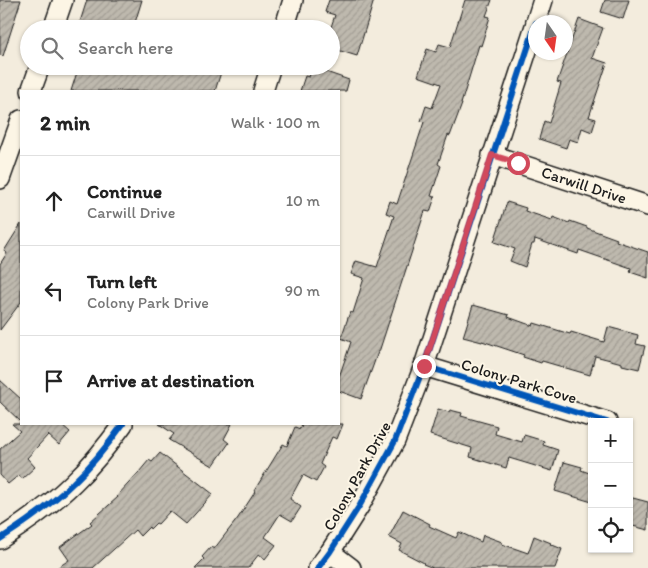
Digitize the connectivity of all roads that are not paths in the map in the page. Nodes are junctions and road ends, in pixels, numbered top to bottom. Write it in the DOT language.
graph roads {
  1 [pos="63,0"];
  2 [pos="293,0"];
  3 [pos="543,0"];
  4 [pos="538,15"];
  5 [pos="56,20"];
  6 [pos="287,20"];
  7 [pos="528,47"];
  8 [pos="37,75"];
  9 [pos="269,75"];
  10 [pos="31,90"];
  11 [pos="263,90"];
  12 [pos="20,123"];
  13 [pos="492,155"];
  14 [pos="0,179"];
  15 [pos="648,206"];
  16 [pos="424,366"];
  17 [pos="594,418"];
  18 [pos="122,425"];
  19 [pos="0,540"];
  20 [pos="330,552"];
  21 [pos="318,568"];
  22 [pos="351,568"];
  1 -- 5 [label="street"];
  2 -- 6 [label="street"];
  3 -- 4 [label="street, Colony Park Drive"];
  7 -- 13 [label="street, Colony Park Drive"];
  8 -- 10 [label="street"];
  9 -- 11 [label="street"];
  12 -- 14 [label="street"];
  13 -- 15 [label="street, Carwill Drive"];
  13 -- 16 [label="street, Colony Park Drive"];
  16 -- 17 [label="street, Colony Park Cove"];
  16 -- 20 [label="street, Colony Park Drive"];
  18 -- 19 [label="street"];
  20 -- 21 [label="street, Colony Park Drive"];
  20 -- 22 [label="street"];
}
